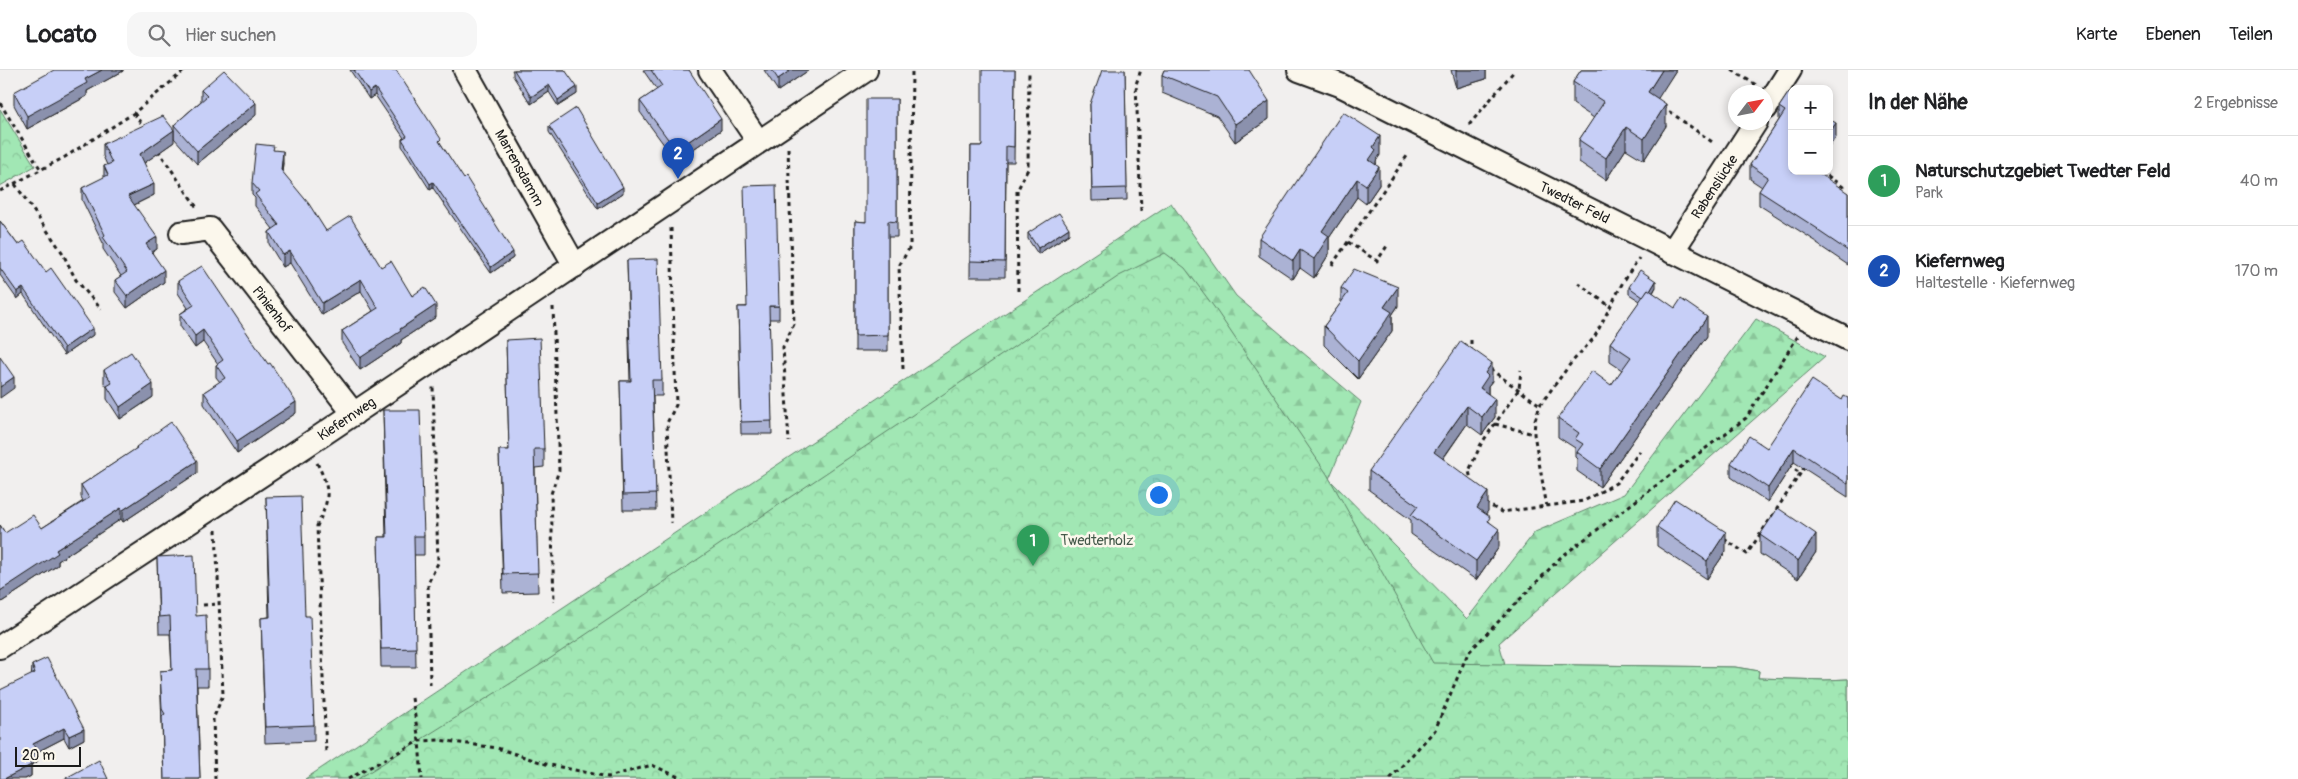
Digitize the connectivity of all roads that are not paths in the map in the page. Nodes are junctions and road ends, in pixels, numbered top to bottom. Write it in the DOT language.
graph roads {
  1 [pos="465,70"];
  2 [pos="710,70"];
  3 [pos="866,70"];
  4 [pos="1299,70"];
  5 [pos="1790,70"];
  6 [pos="1343,78"];
  7 [pos="1773,97"];
  8 [pos="1751,130"];
  9 [pos="758,142"];
  10 [pos="180,233"];
  11 [pos="1672,252"];
  12 [pos="575,266"];
  13 [pos="1848,339"];
  14 [pos="354,414"];
  15 [pos="0,648"];
  1 -- 12 [label="street, Marrensdamm"];
  2 -- 9 [label="street"];
  3 -- 9 [label="street, Kiefernweg"];
  4 -- 6 [label="street, Twedter Feld"];
  5 -- 7 [label="street"];
  6 -- 11 [label="street, Twedter Feld"];
  8 -- 11 [label="street, Rabenslücke"];
  9 -- 12 [label="street, Kiefernweg"];
  10 -- 14 [label="street, Pinienhof"];
  11 -- 13 [label="street, Twedter Feld"];
  12 -- 14 [label="street, Kiefernweg"];
  14 -- 15 [label="street, Kiefernweg"];
}
